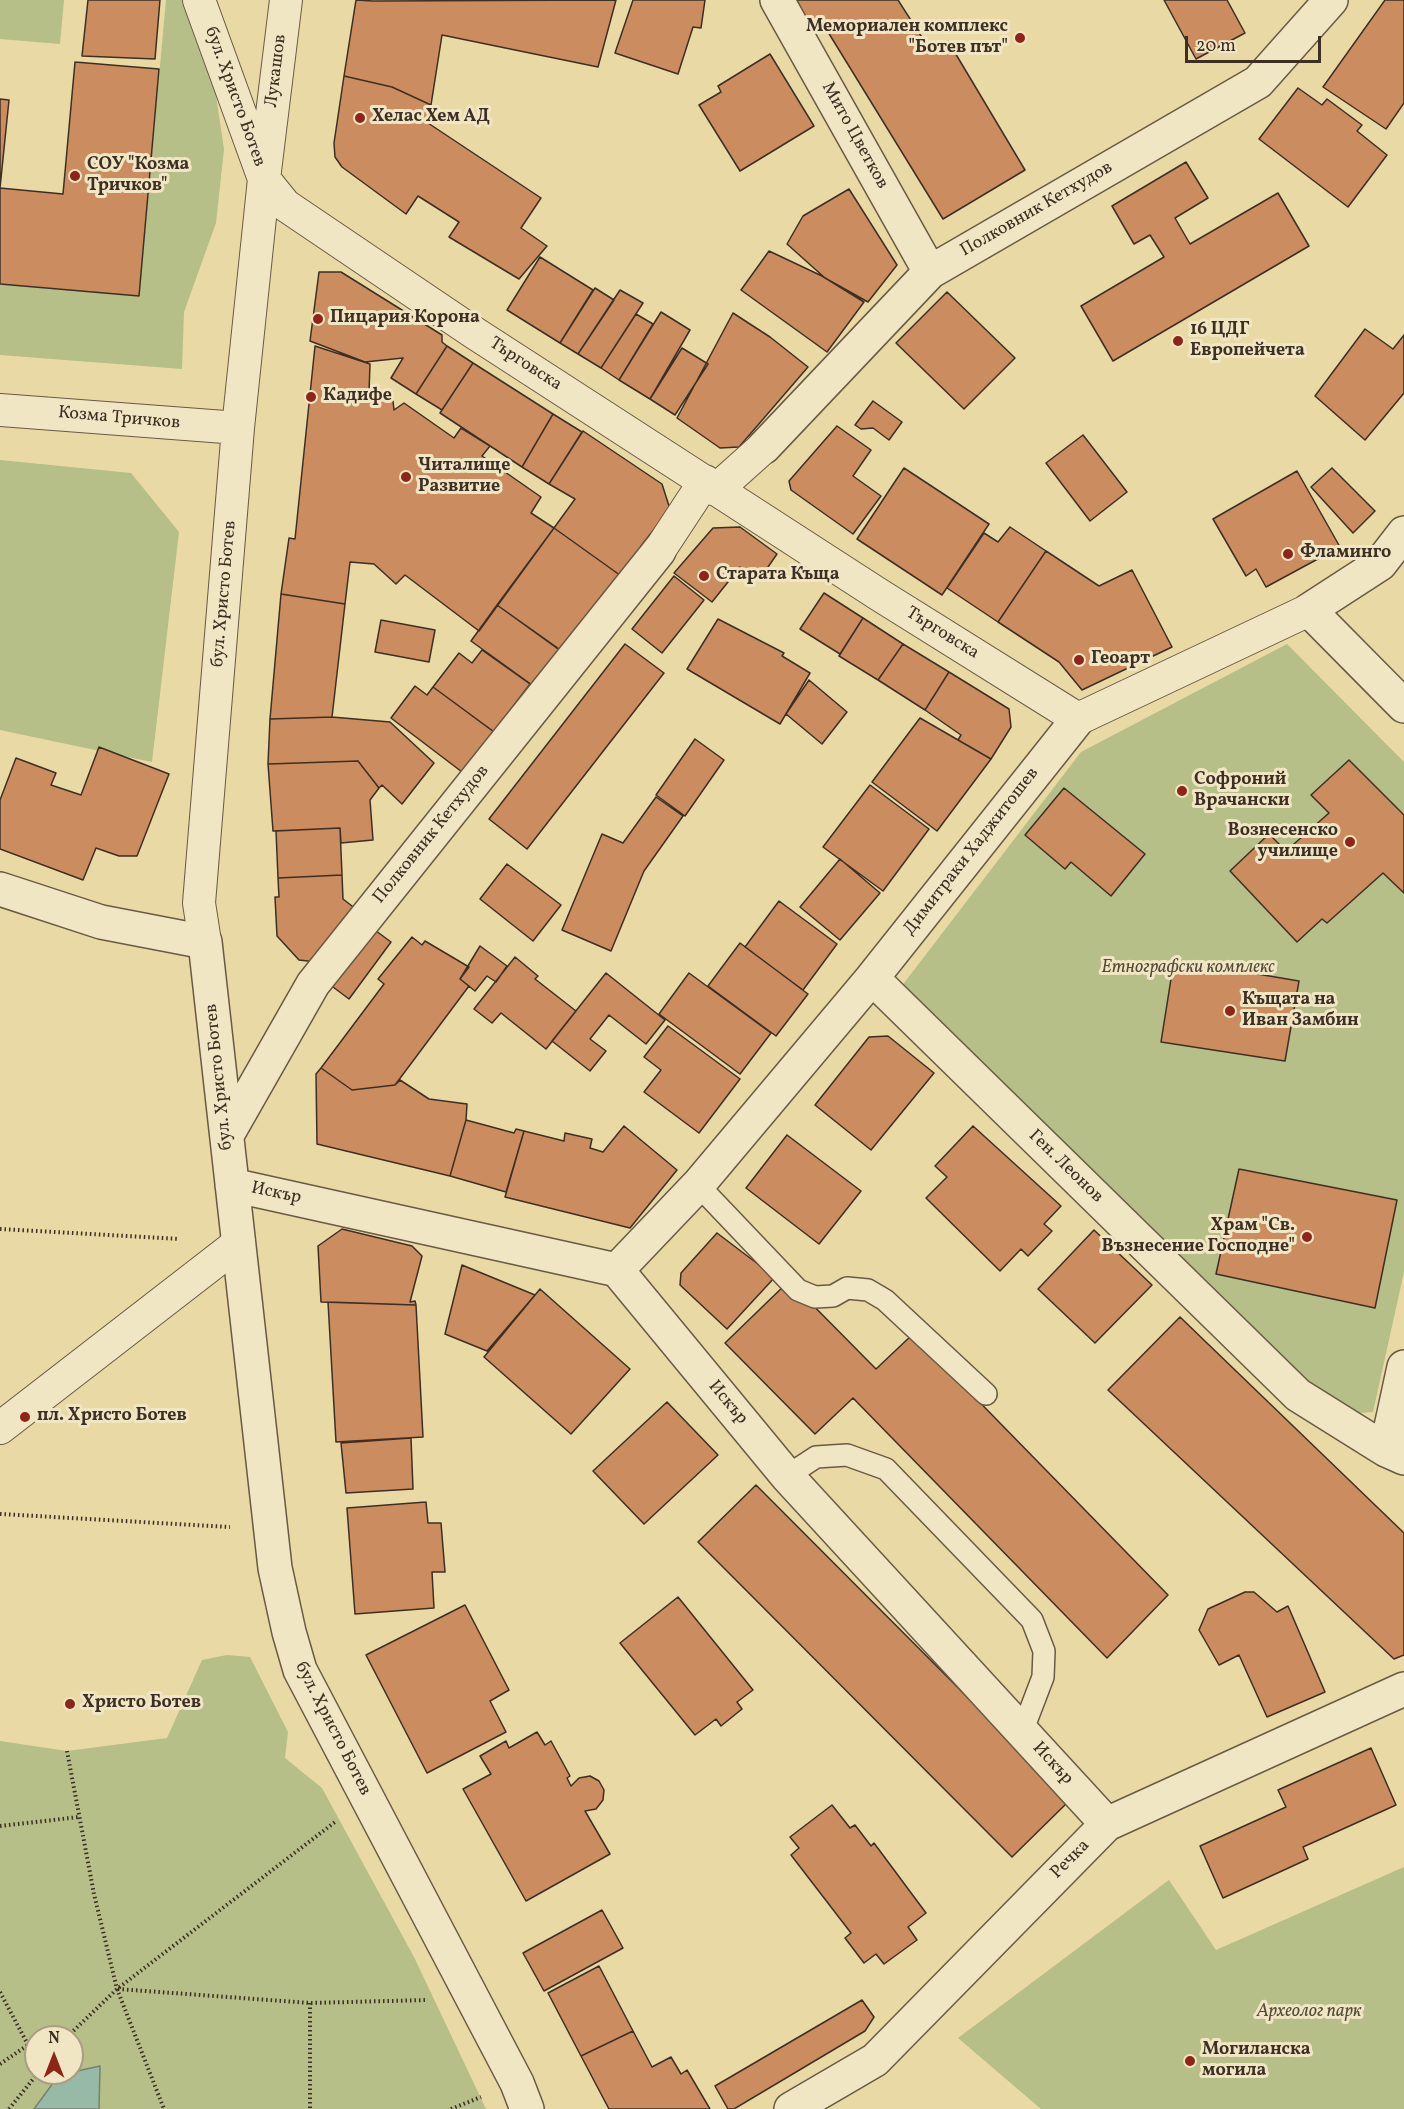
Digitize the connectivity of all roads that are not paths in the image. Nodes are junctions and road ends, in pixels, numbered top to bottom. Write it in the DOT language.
graph roads {
  1 [pos="199,0"];
  2 [pos="286,0"];
  3 [pos="777,0"];
  4 [pos="1331,0"];
  5 [pos="264,179"];
  6 [pos="930,272"];
  7 [pos="0,410"];
  8 [pos="238,428"];
  9 [pos="764,447"];
  10 [pos="710,485"];
  11 [pos="1404,533"];
  12 [pos="659,551"];
  13 [pos="1309,610"];
  14 [pos="1404,706"];
  15 [pos="1078,719"];
  16 [pos="0,889"];
  17 [pos="205,942"];
  18 [pos="872,978"];
  19 [pos="227,1135"];
  20 [pos="232,1185"];
  21 [pos="698,1185"];
  22 [pos="239,1243"];
  23 [pos="617,1270"];
  24 [pos="1404,1367"];
  25 [pos="986,1394"];
  26 [pos="0,1428"];
  27 [pos="1395,1454"];
  28 [pos="787,1476"];
  29 [pos="1404,1689"];
  30 [pos="1022,1732"];
  31 [pos="1107,1824"];
  32 [pos="522,2096"];
  33 [pos="791,2109"];
  1 -- 5 [label="street, бул. Христо Ботев"];
  2 -- 5 [label="street, Лукашов"];
  3 -- 6 [label="street, Мито Цветков"];
  4 -- 6 [label="street, Полковник Кетхудов"];
  5 -- 8 [label="street, бул. Христо Ботев"];
  5 -- 10 [label="street, Търговска"];
  6 -- 9 [label="street, Полковник Кетхудов"];
  7 -- 8 [label="street, Козма Тричков"];
  8 -- 17 [label="street, бул. Христо Ботев"];
  9 -- 10 [label="street"];
  10 -- 12 [label="street"];
  10 -- 15 [label="street, Търговска"];
  11 -- 13 [label="street, Димитраки Хаджитошев"];
  12 -- 19 [label="street, Полковник Кетхудов"];
  13 -- 14 [label="street"];
  13 -- 15 [label="street, Димитраки Хаджитошев"];
  15 -- 18 [label="street, Димитраки Хаджитошев"];
  16 -- 17 [label="street"];
  17 -- 19 [label="street, бул. Христо Ботев"];
  18 -- 21 [label="street, Димитраки Хаджитошев"];
  18 -- 27 [label="street, Ген. Леонов"];
  19 -- 20 [label="street, бул. Христо Ботев"];
  20 -- 22 [label="street, бул. Христо Ботев"];
  20 -- 23 [label="street, Искър"];
  21 -- 23 [label="street, Димитраки Хаджитошев"];
  21 -- 25 [label="lane"];
  22 -- 26 [label="street"];
  22 -- 32 [label="street, бул. Христо Ботев"];
  23 -- 28 [label="street, Искър"];
  24 -- 27 [label="street"];
  28 -- 30 [label="street, Искър"];
  28 -- 30 [label="lane"];
  29 -- 31 [label="street, Речка"];
  30 -- 31 [label="street, Искър"];
  31 -- 33 [label="street, Речка"];
}
